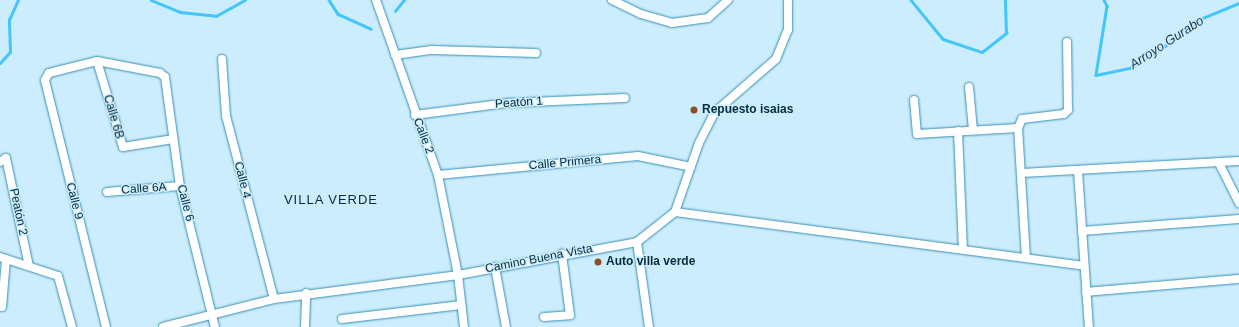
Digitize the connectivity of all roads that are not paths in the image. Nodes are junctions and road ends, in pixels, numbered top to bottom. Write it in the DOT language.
graph roads {
  1 [pos="376,0"];
  2 [pos="612,0"];
  3 [pos="728,0"];
  4 [pos="788,0"];
  5 [pos="1067,42"];
  6 [pos="536,53"];
  7 [pos="395,55"];
  8 [pos="222,59"];
  9 [pos="98,61"];
  10 [pos="970,87"];
  11 [pos="624,98"];
  12 [pos="914,100"];
  13 [pos="414,115"];
  14 [pos="1018,128"];
  15 [pos="973,130"];
  16 [pos="958,131"];
  17 [pos="173,139"];
  18 [pos="3,160"];
  19 [pos="1239,161"];
  20 [pos="1219,163"];
  21 [pos="691,167"];
  22 [pos="1078,171"];
  23 [pos="1022,173"];
  24 [pos="438,175"];
  25 [pos="180,186"];
  26 [pos="107,192"];
  27 [pos="1239,203"];
  28 [pos="675,212"];
  29 [pos="1239,219"];
  30 [pos="1082,231"];
  31 [pos="637,242"];
  32 [pos="0,249"];
  33 [pos="963,249"];
  34 [pos="562,254"];
  35 [pos="2,258"];
  36 [pos="1026,258"];
  37 [pos="30,266"];
  38 [pos="1084,266"];
  39 [pos="495,267"];
  40 [pos="458,275"];
  41 [pos="1239,279"];
  42 [pos="1086,292"];
  43 [pos="306,293"];
  44 [pos="274,299"];
  45 [pos="461,305"];
  46 [pos="2,307"];
  47 [pos="214,316"];
  48 [pos="544,317"];
  49 [pos="342,319"];
  50 [pos="72,327"];
  51 [pos="106,327"];
  52 [pos="163,327"];
  53 [pos="216,327"];
  54 [pos="305,327"];
  55 [pos="464,327"];
  56 [pos="506,327"];
  57 [pos="650,327"];
  58 [pos="1089,327"];
  1 -- 7 [label="street, Calle 2"];
  2 -- 3 [label="street"];
  4 -- 21 [label="street"];
  5 -- 14 [label="street"];
  6 -- 7 [label="street"];
  7 -- 13 [label="street, Calle 2"];
  8 -- 44 [label="street, Calle 4"];
  9 -- 17 [label="street, Calle 6"];
  9 -- 17 [label="street, Calle 6B"];
  9 -- 51 [label="street, Calle 9"];
  10 -- 15 [label="street"];
  11 -- 13 [label="street, Peatón 1"];
  12 -- 16 [label="street"];
  13 -- 24 [label="street, Calle 2"];
  14 -- 15 [label="street"];
  14 -- 23 [label="street"];
  15 -- 16 [label="street"];
  16 -- 33 [label="street"];
  17 -- 25 [label="street, Calle 6"];
  18 -- 37 [label="street, Peatón 2"];
  19 -- 20 [label="street"];
  20 -- 22 [label="street"];
  20 -- 27 [label="street"];
  21 -- 24 [label="street, Calle Primera"];
  21 -- 28 [label="street"];
  22 -- 23 [label="street"];
  22 -- 30 [label="street"];
  23 -- 36 [label="street"];
  24 -- 40 [label="street, Calle 2"];
  25 -- 26 [label="street, Calle 6A"];
  25 -- 47 [label="street, Calle 6"];
  28 -- 31 [label="street, Camino Buena Vista"];
  28 -- 33 [label="street"];
  29 -- 30 [label="street"];
  30 -- 38 [label="street"];
  31 -- 34 [label="street, Camino Buena Vista"];
  31 -- 57 [label="street"];
  32 -- 35 [label="street"];
  33 -- 36 [label="street"];
  34 -- 39 [label="street, Camino Buena Vista"];
  34 -- 48 [label="street"];
  35 -- 37 [label="street"];
  35 -- 46 [label="street"];
  36 -- 38 [label="street"];
  37 -- 50 [label="street"];
  38 -- 42 [label="street"];
  39 -- 40 [label="street, Camino Buena Vista"];
  39 -- 56 [label="street"];
  40 -- 43 [label="street, Camino Buena Vista"];
  40 -- 45 [label="street"];
  41 -- 42 [label="street"];
  42 -- 58 [label="street"];
  43 -- 44 [label="street, Camino Buena Vista"];
  43 -- 54 [label="street"];
  44 -- 47 [label="street, Camino Buena Vista"];
  45 -- 49 [label="street"];
  45 -- 55 [label="street"];
  47 -- 52 [label="street, Camino Buena Vista"];
  47 -- 53 [label="street, Calle 6"];
}
